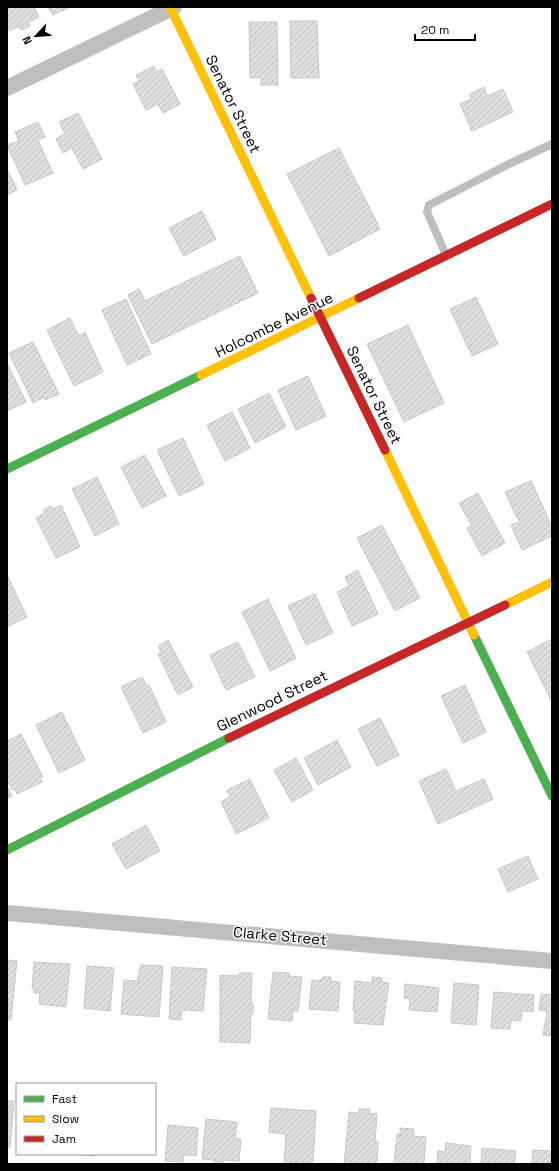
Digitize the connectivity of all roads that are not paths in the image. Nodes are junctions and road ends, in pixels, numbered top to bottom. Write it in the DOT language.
graph roads {
  1 [pos="172,7"];
  2 [pos="7,88"];
  3 [pos="552,144"];
  4 [pos="552,204"];
  5 [pos="447,255"];
  6 [pos="320,318"];
  7 [pos="7,469"];
  8 [pos="552,582"];
  9 [pos="468,623"];
  10 [pos="552,796"];
  11 [pos="7,850"];
  12 [pos="7,913"];
  13 [pos="552,960"];
  1 -- 2 [label="street"];
  1 -- 6 [label="street, Senator Street"];
  3 -- 5 [label="lane"];
  4 -- 5 [label="street, Holcombe Avenue"];
  5 -- 6 [label="street, Holcombe Avenue"];
  6 -- 7 [label="street, Holcombe Avenue"];
  6 -- 9 [label="street, Senator Street"];
  8 -- 9 [label="street, Glenwood Street"];
  9 -- 10 [label="street, Senator Street"];
  9 -- 11 [label="street, Glenwood Street"];
  12 -- 13 [label="street, Clarke Street"];
}
